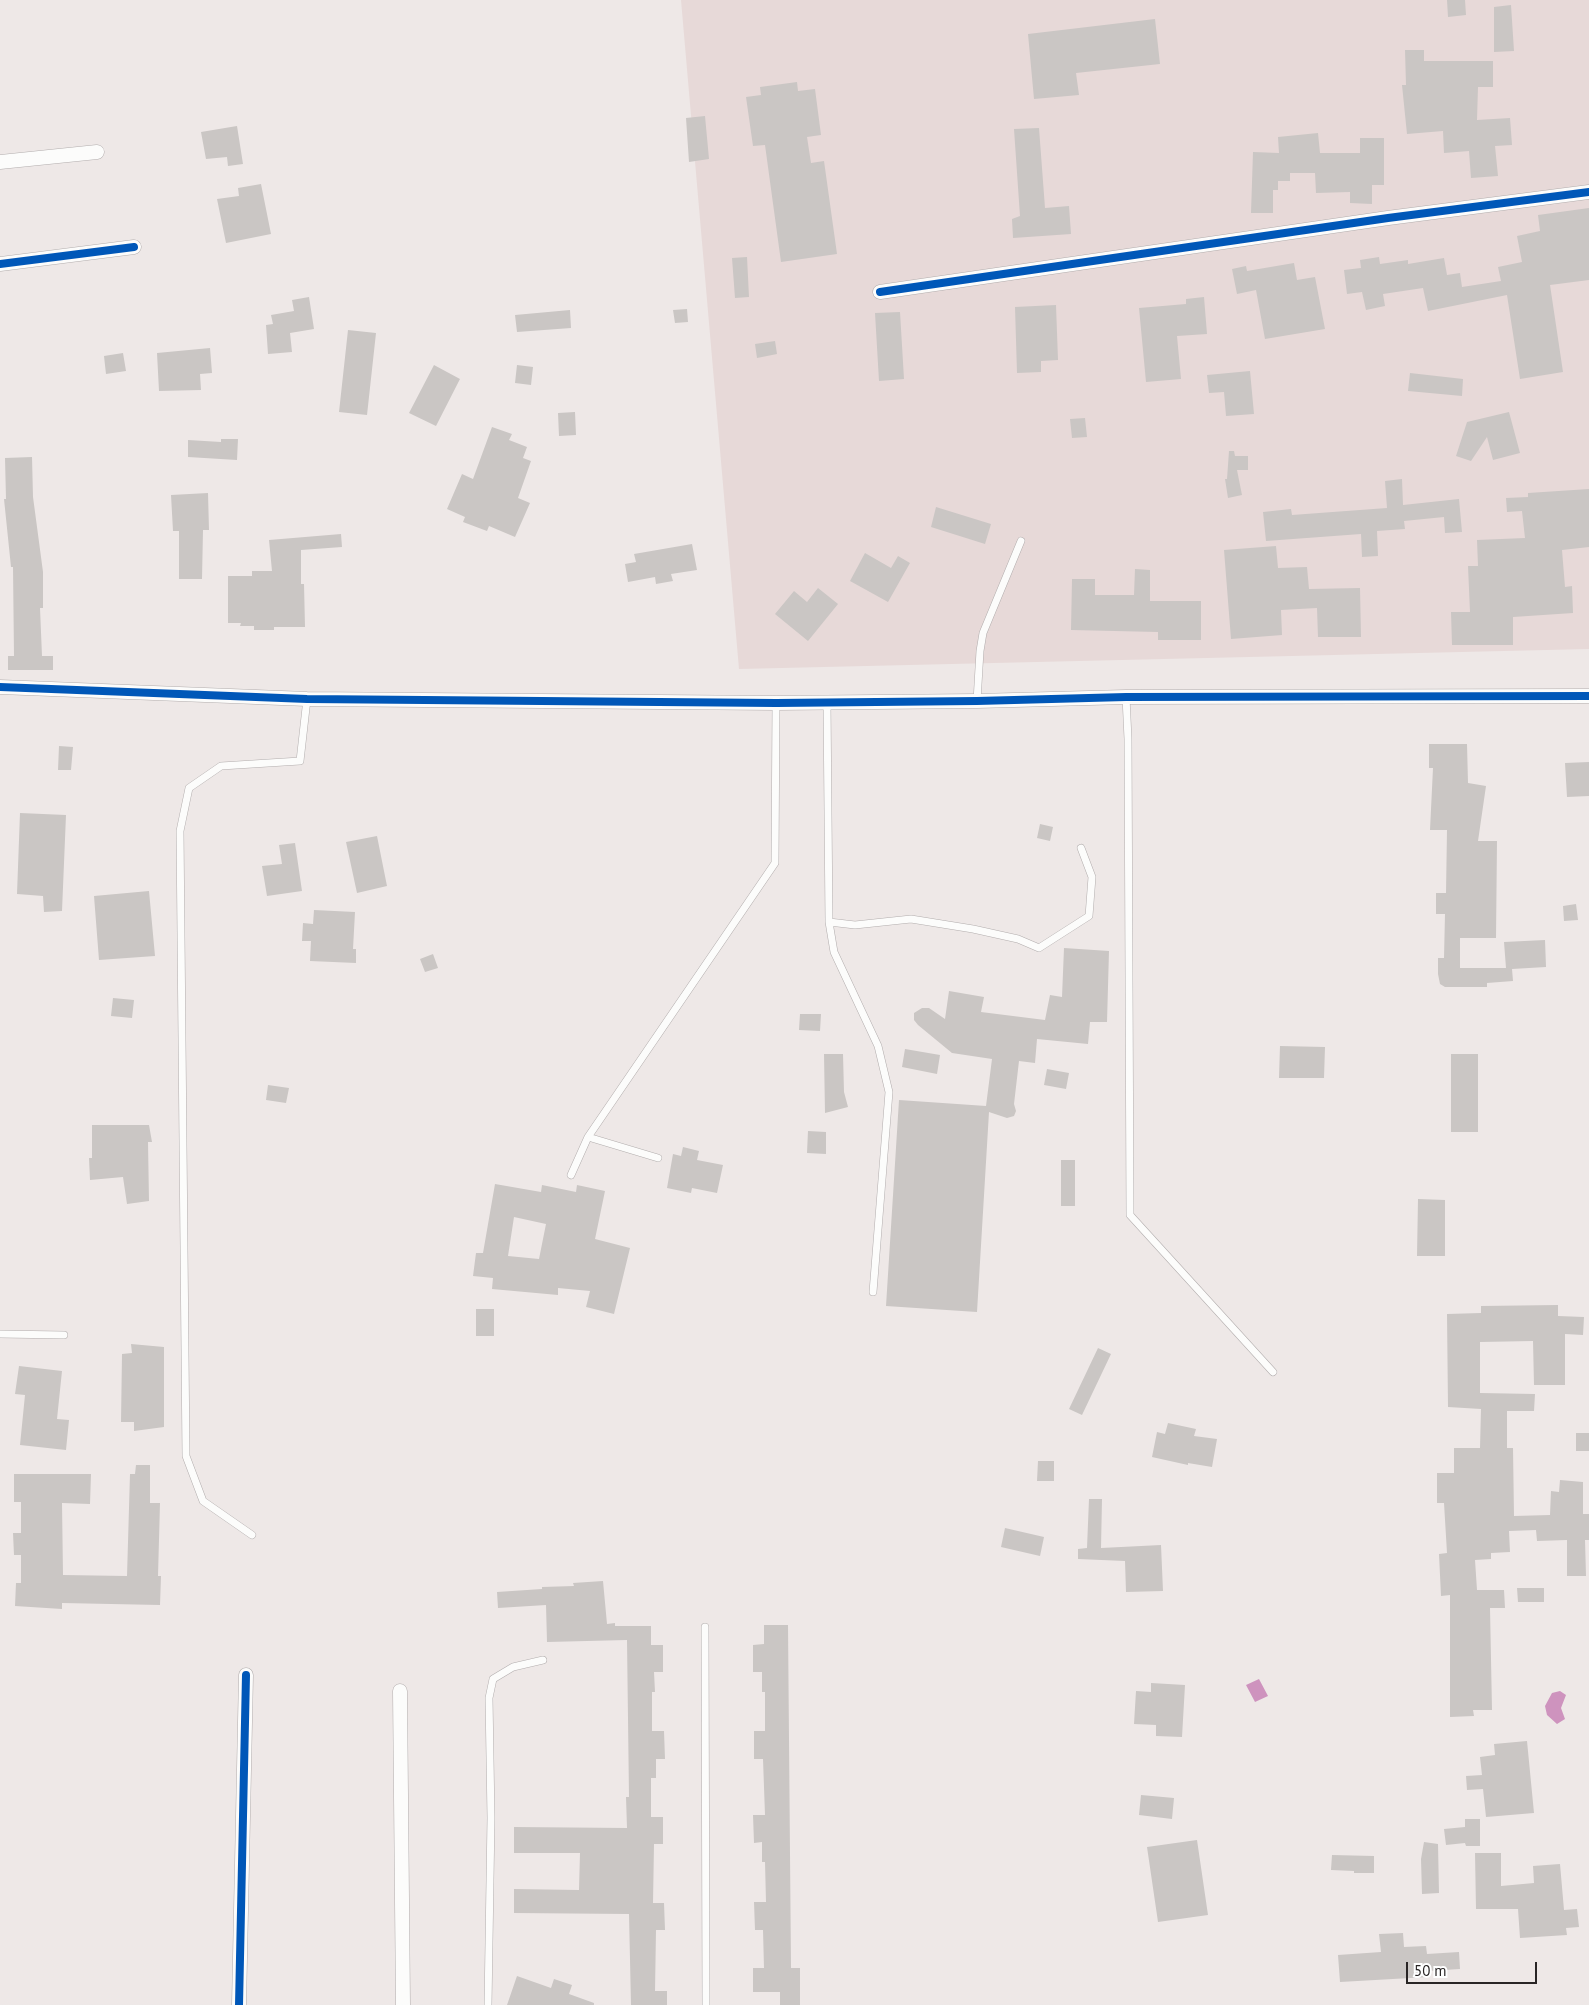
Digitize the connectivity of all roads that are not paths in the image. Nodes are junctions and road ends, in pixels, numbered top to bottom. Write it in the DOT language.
graph roads {
  1 [pos="97,152"];
  2 [pos="0,162"];
  3 [pos="1589,192"];
  4 [pos="134,247"];
  5 [pos="0,264"];
  6 [pos="880,292"];
  7 [pos="1021,541"];
  8 [pos="0,687"];
  9 [pos="1126,696"];
  10 [pos="1589,696"];
  11 [pos="307,699"];
  12 [pos="978,701"];
  13 [pos="776,703"];
  14 [pos="827,703"];
  15 [pos="1082,848"];
  16 [pos="829,922"];
  17 [pos="588,1137"];
  18 [pos="658,1158"];
  19 [pos="571,1175"];
  20 [pos="873,1292"];
  21 [pos="0,1334"];
  22 [pos="64,1335"];
  23 [pos="1274,1372"];
  24 [pos="252,1535"];
  25 [pos="706,1628"];
  26 [pos="543,1660"];
  27 [pos="246,1675"];
  28 [pos="400,1690"];
  29 [pos="239,2005"];
  30 [pos="403,2005"];
  31 [pos="488,2005"];
  32 [pos="706,2005"];
  1 -- 2 [label="street"];
  3 -- 6 [label="street"];
  4 -- 5 [label="street"];
  7 -- 12 [label="lane"];
  8 -- 11 [label="street"];
  9 -- 10 [label="street"];
  9 -- 12 [label="street"];
  9 -- 23 [label="lane"];
  11 -- 13 [label="street"];
  11 -- 24 [label="lane"];
  12 -- 14 [label="street"];
  13 -- 14 [label="street"];
  13 -- 17 [label="lane"];
  14 -- 16 [label="lane"];
  15 -- 16 [label="lane"];
  16 -- 20 [label="lane"];
  17 -- 18 [label="lane"];
  17 -- 19 [label="lane"];
  21 -- 22 [label="lane"];
  25 -- 32 [label="lane"];
  26 -- 31 [label="lane"];
  27 -- 29 [label="street"];
  28 -- 30 [label="street"];
}
